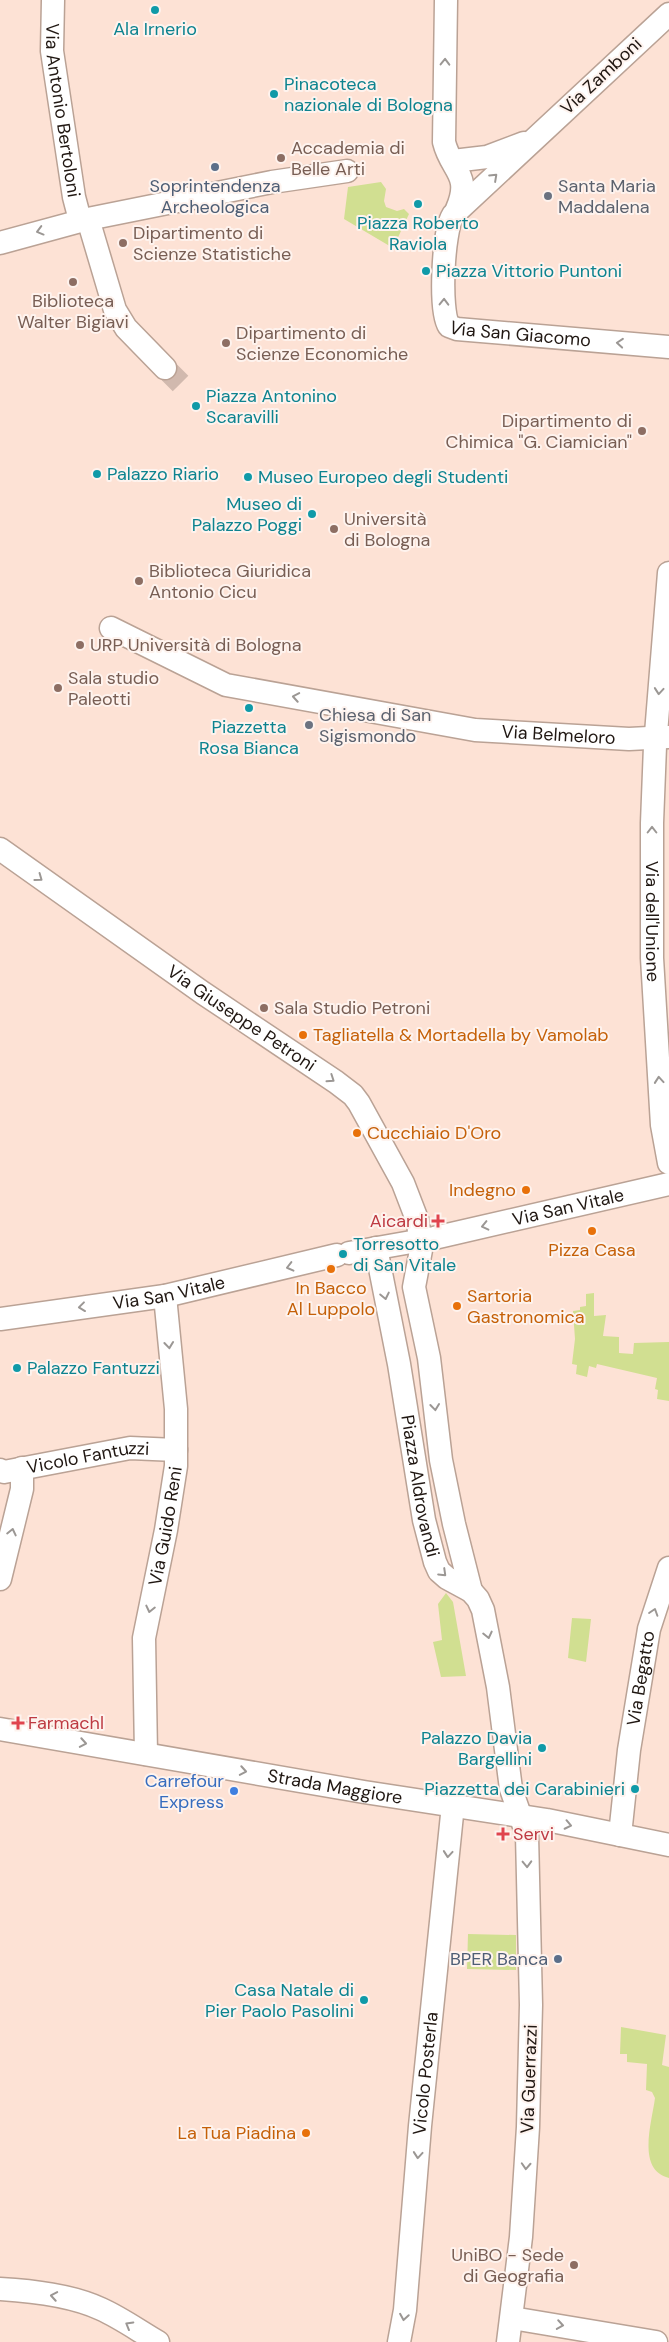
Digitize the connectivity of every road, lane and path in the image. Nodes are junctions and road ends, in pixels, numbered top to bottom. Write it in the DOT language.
graph roads {
  1 [pos="53,0"];
  2 [pos="446,0"];
  3 [pos="669,14"];
  4 [pos="534,138"];
  5 [pos="453,161"];
  6 [pos="347,171"];
  7 [pos="453,215"];
  8 [pos="84,220"];
  9 [pos="0,243"];
  10 [pos="669,347"];
  11 [pos="166,368"];
  12 [pos="669,573"];
  13 [pos="111,628"];
  14 [pos="662,738"];
  15 [pos="0,849"];
  16 [pos="669,1163"];
  17 [pos="669,1184"];
  18 [pos="421,1239"];
  19 [pos="376,1248"];
  20 [pos="164,1296"];
  21 [pos="0,1319"];
  22 [pos="429,1358"];
  23 [pos="399,1364"];
  24 [pos="176,1450"];
  25 [pos="22,1468"];
  26 [pos="0,1470"];
  27 [pos="669,1568"];
  28 [pos="0,1579"];
  29 [pos="471,1591"];
  30 [pos="0,1729"];
  31 [pos="146,1754"];
  32 [pos="453,1805"];
  33 [pos="520,1816"];
  34 [pos="620,1835"];
  35 [pos="669,1845"];
  36 [pos="0,2289"];
  37 [pos="512,2318"];
  38 [pos="158,2342"];
  39 [pos="399,2342"];
  40 [pos="508,2342"];
  41 [pos="656,2342"];
  1 -- 8 [label="street, Via Antonio Bertoloni"];
  5 -- 2 [label="street, one-way"];
  3 -- 4 [label="street, Via Zamboni"];
  4 -- 5 [label="street, Via Zamboni"];
  7 -- 4 [label="street, Via Zamboni, one-way"];
  5 -- 7 [label="street"];
  6 -- 8 [label="street"];
  10 -- 7 [label="street, Via San Giacomo, one-way"];
  8 -- 9 [label="street, one-way"];
  8 -- 11 [label="street, Via Antonio Bertoloni"];
  12 -- 14 [label="street, Via dell'Unione, one-way"];
  14 -- 13 [label="street, Via Belmeloro, one-way"];
  16 -- 14 [label="street, Via dell'Unione, one-way"];
  15 -- 18 [label="street, Via Giuseppe Petroni, one-way"];
  17 -- 18 [label="street, Via San Vitale, one-way"];
  18 -- 19 [label="street, Via San Vitale"];
  18 -- 22 [label="street, Piazza Aldrovandi"];
  19 -- 20 [label="street, Via San Vitale, one-way"];
  19 -- 23 [label="street, Piazza Aldrovandi, one-way"];
  20 -- 21 [label="street, Via San Vitale, one-way"];
  20 -- 24 [label="street, Via Guido Reni, one-way"];
  22 -- 23 [label="street"];
  22 -- 29 [label="street, Piazza Aldrovandi, one-way"];
  23 -- 29 [label="street, Piazza Aldrovandi, one-way"];
  24 -- 25 [label="street, Vicolo Fantuzzi"];
  24 -- 31 [label="street, Via Guido Reni, one-way"];
  25 -- 26 [label="street, Vicolo Fantuzzi"];
  28 -- 25 [label="street, one-way"];
  34 -- 27 [label="street, Via Begatto, one-way"];
  29 -- 33 [label="street, Piazza Aldrovandi, one-way"];
  30 -- 31 [label="street, Strada Maggiore, one-way"];
  31 -- 32 [label="street, Strada Maggiore, one-way"];
  32 -- 33 [label="street, Strada Maggiore"];
  32 -- 39 [label="street, Vicolo Posterla, one-way"];
  33 -- 34 [label="street, Strada Maggiore, one-way"];
  33 -- 37 [label="street, Via Guerrazzi, one-way"];
  34 -- 35 [label="street, Strada Maggiore"];
  38 -- 36 [label="street, one-way"];
  37 -- 40 [label="street, Via Guerrazzi"];
  37 -- 41 [label="street, one-way"];
}
